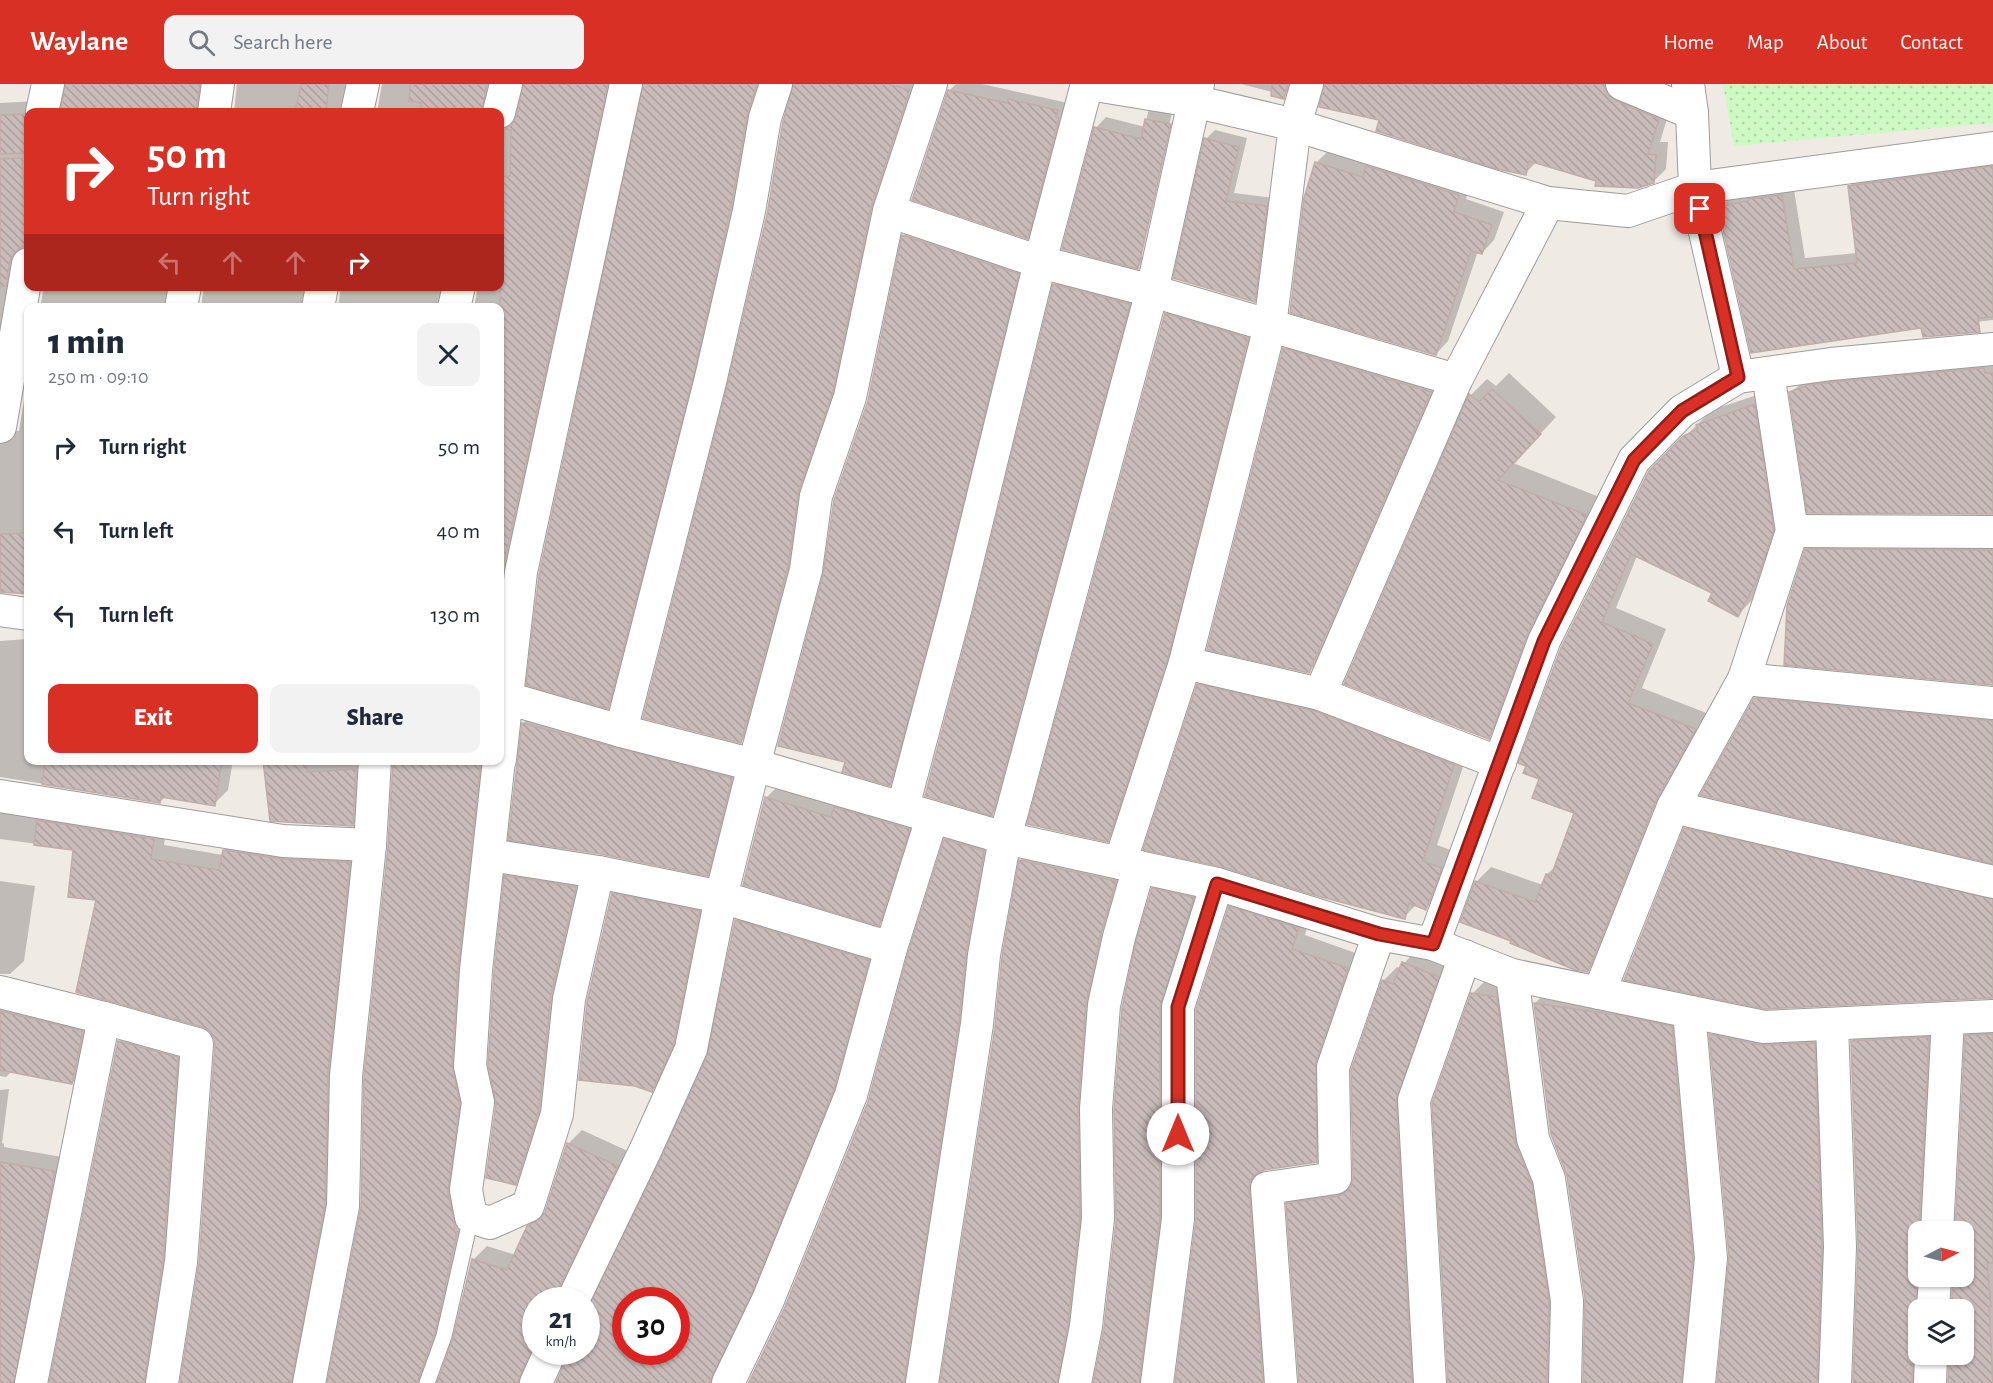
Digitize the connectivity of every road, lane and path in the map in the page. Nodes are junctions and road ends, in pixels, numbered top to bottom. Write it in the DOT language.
graph roads {
  1 [pos="48,84"];
  2 [pos="218,84"];
  3 [pos="363,84"];
  4 [pos="506,84"];
  5 [pos="626,84"];
  6 [pos="776,84"];
  7 [pos="931,84"];
  8 [pos="1088,84"];
  9 [pos="1307,84"];
  10 [pos="1622,84"];
  11 [pos="1195,92"];
  12 [pos="1690,98"];
  13 [pos="43,108"];
  14 [pos="215,108"];
  15 [pos="358,108"];
  16 [pos="500,108"];
  17 [pos="1295,125"];
  18 [pos="1993,148"];
  19 [pos="1695,188"];
  20 [pos="1548,203"];
  21 [pos="889,211"];
  22 [pos="1040,262"];
  23 [pos="24,282"];
  24 [pos="1152,291"];
  25 [pos="1270,326"];
  26 [pos="1993,349"];
  27 [pos="4,373"];
  28 [pos="1768,373"];
  29 [pos="1738,377"];
  30 [pos="1456,380"];
  31 [pos="0,427"];
  32 [pos="1792,531"];
  33 [pos="1993,532"];
  34 [pos="0,610"];
  35 [pos="24,613"];
  36 [pos="1185,663"];
  37 [pos="1744,679"];
  38 [pos="504,689"];
  39 [pos="1320,694"];
  40 [pos="504,696"];
  41 [pos="1993,703"];
  42 [pos="621,731"];
  43 [pos="1500,763"];
  44 [pos="375,765"];
  45 [pos="499,765"];
  46 [pos="754,765"];
  47 [pos="0,796"];
  48 [pos="903,807"];
  49 [pos="1673,807"];
  50 [pos="932,818"];
  51 [pos="1005,838"];
  52 [pos="370,845"];
  53 [pos="490,855"];
  54 [pos="1130,865"];
  55 [pos="597,872"];
  56 [pos="1993,882"];
  57 [pos="1217,884"];
  58 [pos="721,897"];
  59 [pos="1379,934"];
  60 [pos="1433,944"];
  61 [pos="891,948"];
  62 [pos="1465,956"];
  63 [pos="1512,975"];
  64 [pos="0,992"];
  65 [pos="1599,993"];
  66 [pos="1689,1012"];
  67 [pos="1993,1016"];
  68 [pos="104,1018"];
  69 [pos="1948,1018"];
  70 [pos="1832,1024"];
  71 [pos="471,1217"];
  72 [pos="1938,1221"];
  73 [pos="579,1287"];
  74 [pos="544,1365"];
  75 [pos="1931,1365"];
  76 [pos="31,1383"];
  77 [pos="162,1383"];
  78 [pos="309,1383"];
  79 [pos="427,1383"];
  80 [pos="536,1383"];
  81 [pos="728,1383"];
  82 [pos="922,1383"];
  83 [pos="1076,1383"];
  84 [pos="1157,1383"];
  85 [pos="1281,1383"];
  86 [pos="1430,1383"];
  87 [pos="1564,1383"];
  88 [pos="1699,1383"];
  89 [pos="1835,1383"];
  90 [pos="1930,1383"];
  1 -- 13 [label="street"];
  2 -- 14 [label="street"];
  3 -- 15 [label="street"];
  4 -- 16 [label="street"];
  5 -- 38 [label="street"];
  6 -- 42 [label="street"];
  7 -- 21 [label="street"];
  8 -- 11 [label="street"];
  8 -- 22 [label="street"];
  9 -- 17 [label="street"];
  10 -- 12 [label="street"];
  11 -- 17 [label="street"];
  11 -- 24 [label="street"];
  12 -- 19 [label="street"];
  17 -- 20 [label="street"];
  17 -- 25 [label="street"];
  18 -- 19 [label="street"];
  19 -- 20 [label="street"];
  19 -- 29 [label="street"];
  20 -- 30 [label="street"];
  21 -- 22 [label="street"];
  21 -- 46 [label="street"];
  22 -- 24 [label="street"];
  22 -- 48 [label="street"];
  23 -- 27 [label="street"];
  24 -- 25 [label="street"];
  24 -- 51 [label="street"];
  25 -- 30 [label="street"];
  25 -- 36 [label="street"];
  26 -- 28 [label="street"];
  27 -- 31 [label="street"];
  28 -- 29 [label="street"];
  28 -- 32 [label="street"];
  29 -- 43 [label="street"];
  30 -- 39 [label="street"];
  32 -- 33 [label="street"];
  32 -- 37 [label="street"];
  34 -- 35 [label="street"];
  36 -- 39 [label="street"];
  36 -- 54 [label="street"];
  37 -- 41 [label="street"];
  37 -- 49 [label="street"];
  39 -- 43 [label="street"];
  40 -- 42 [label="street"];
  42 -- 46 [label="street"];
  43 -- 60 [label="street"];
  44 -- 52 [label="street"];
  45 -- 53 [label="street"];
  46 -- 48 [label="street"];
  46 -- 58 [label="street"];
  47 -- 52 [label="street"];
  48 -- 50 [label="street"];
  49 -- 56 [label="street"];
  49 -- 65 [label="street"];
  50 -- 51 [label="street"];
  50 -- 61 [label="street"];
  51 -- 54 [label="street"];
  51 -- 82 [label="street"];
  52 -- 78 [label="street"];
  53 -- 55 [label="street"];
  53 -- 71 [label="street"];
  54 -- 57 [label="street"];
  54 -- 83 [label="street"];
  55 -- 58 [label="street"];
  55 -- 71 [label="street"];
  57 -- 59 [label="street"];
  57 -- 84 [label="street"];
  58 -- 61 [label="street"];
  58 -- 73 [label="street"];
  59 -- 60 [label="street"];
  59 -- 85 [label="street"];
  60 -- 62 [label="street"];
  61 -- 81 [label="street"];
  62 -- 63 [label="street"];
  62 -- 86 [label="street"];
  63 -- 65 [label="street"];
  63 -- 87 [label="street"];
  64 -- 68 [label="street"];
  65 -- 66 [label="street"];
  66 -- 70 [label="street"];
  66 -- 88 [label="street"];
  67 -- 69 [label="street"];
  68 -- 76 [label="street"];
  68 -- 77 [label="street"];
  69 -- 70 [label="street"];
  69 -- 72 [label="street"];
  70 -- 89 [label="street"];
  71 -- 79 [label="lane"];
  74 -- 80 [label="street"];
  75 -- 90 [label="street"];
}
